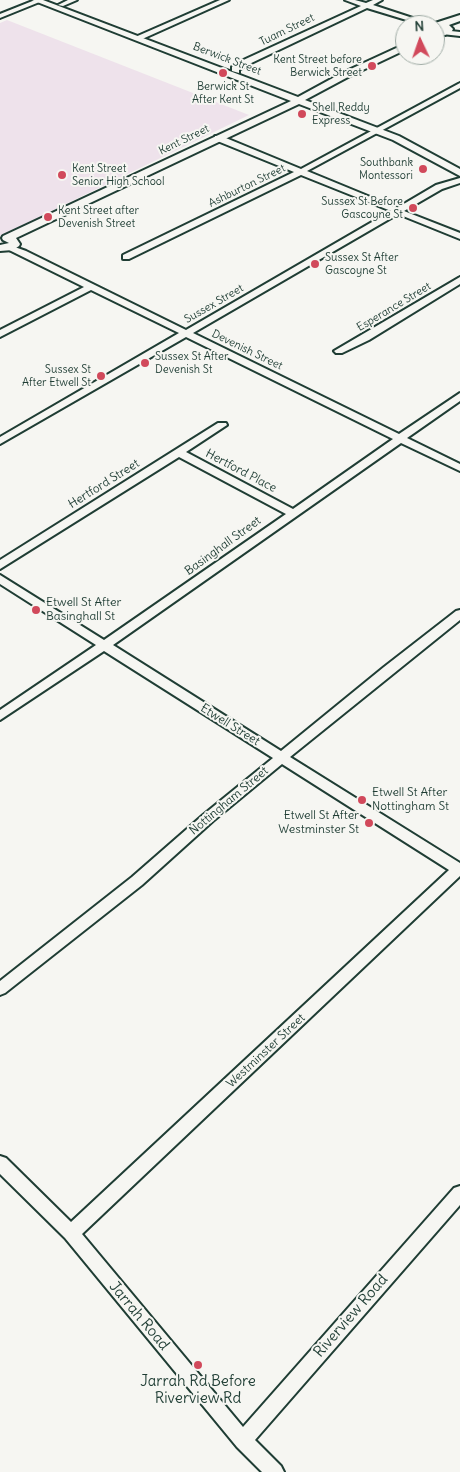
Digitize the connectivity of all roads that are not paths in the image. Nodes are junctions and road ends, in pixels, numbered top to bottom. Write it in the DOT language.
graph roads {
  1 [pos="41,0"];
  2 [pos="74,0"];
  3 [pos="226,0"];
  4 [pos="348,0"];
  5 [pos="379,0"];
  6 [pos="61,5"];
  7 [pos="366,6"];
  8 [pos="395,15"];
  9 [pos="0,16"];
  10 [pos="460,19"];
  11 [pos="445,26"];
  12 [pos="445,30"];
  13 [pos="460,32"];
  14 [pos="140,37"];
  15 [pos="395,52"];
  16 [pos="239,68"];
  17 [pos="460,85"];
  18 [pos="300,98"];
  19 [pos="379,128"];
  20 [pos="218,138"];
  21 [pos="302,171"];
  22 [pos="459,171"];
  23 [pos="399,210"];
  24 [pos="460,236"];
  25 [pos="7,243"];
  26 [pos="126,257"];
  27 [pos="460,280"];
  28 [pos="90,287"];
  29 [pos="0,334"];
  30 [pos="186,334"];
  31 [pos="339,351"];
  32 [pos="460,396"];
  33 [pos="222,425"];
  34 [pos="398,438"];
  35 [pos="0,441"];
  36 [pos="178,452"];
  37 [pos="460,468"];
  38 [pos="293,513"];
  39 [pos="0,565"];
  40 [pos="0,579"];
  41 [pos="460,614"];
  42 [pos="103,644"];
  43 [pos="0,716"];
  44 [pos="281,758"];
  45 [pos="459,870"];
  46 [pos="0,989"];
  47 [pos="0,1163"];
  48 [pos="460,1192"];
  49 [pos="71,1233"];
  50 [pos="243,1441"];
  51 [pos="274,1472"];
  1 -- 6 [label="main road, Berwick Street"];
  1 -- 9 [label="street"];
  1 -- 14 [label="main road, Berwick Street"];
  2 -- 6 [label="street"];
  3 -- 14 [label="street"];
  4 -- 7 [label="street"];
  5 -- 7 [label="street, Tuam Street"];
  6 -- 14 [label="main road, Berwick Street"];
  7 -- 8 [label="street"];
  7 -- 16 [label="street, Tuam Street"];
  10 -- 11 [label="main road"];
  12 -- 13 [label="street"];
  14 -- 16 [label="main road, Berwick Street"];
  14 -- 18 [label="main road, Berwick Street"];
  15 -- 18 [label="main road, Kent Street"];
  16 -- 18 [label="main road, Berwick Street"];
  17 -- 19 [label="street, Ashburton Street"];
  18 -- 19 [label="main road, Berwick Street"];
  18 -- 20 [label="main road, Kent Street"];
  19 -- 21 [label="street, Ashburton Street"];
  19 -- 22 [label="main road, Berwick Street"];
  20 -- 21 [label="street"];
  20 -- 25 [label="main road, Kent Street"];
  21 -- 23 [label="street"];
  21 -- 26 [label="street, Ashburton Street"];
  22 -- 23 [label="street, Sussex Street"];
  23 -- 24 [label="street"];
  23 -- 30 [label="street, Sussex Street"];
  25 -- 28 [label="street, Devenish Street"];
  27 -- 31 [label="street, Esperance Street"];
  28 -- 29 [label="street"];
  28 -- 30 [label="street, Devenish Street"];
  30 -- 34 [label="street, Devenish Street"];
  30 -- 35 [label="street, Sussex Street"];
  32 -- 34 [label="street, Basinghall Street"];
  33 -- 36 [label="street, Hertford Street"];
  34 -- 37 [label="street, Devenish Street"];
  34 -- 38 [label="street, Basinghall Street"];
  36 -- 38 [label="street, Hertford Place"];
  36 -- 39 [label="street, Hertford Street"];
  38 -- 42 [label="street, Basinghall Street"];
  40 -- 42 [label="street, Etwell Street"];
  41 -- 44 [label="street, Nottingham Street"];
  42 -- 43 [label="street, Basinghall Street"];
  42 -- 44 [label="street, Etwell Street"];
  44 -- 45 [label="street, Etwell Street"];
  44 -- 46 [label="street, Nottingham Street"];
  45 -- 49 [label="street, Westminster Street"];
  47 -- 49 [label="street, Jarrah Road"];
  48 -- 50 [label="street, Riverview Road"];
  49 -- 50 [label="street, Jarrah Road"];
  50 -- 51 [label="street, Jarrah Road"];
}
